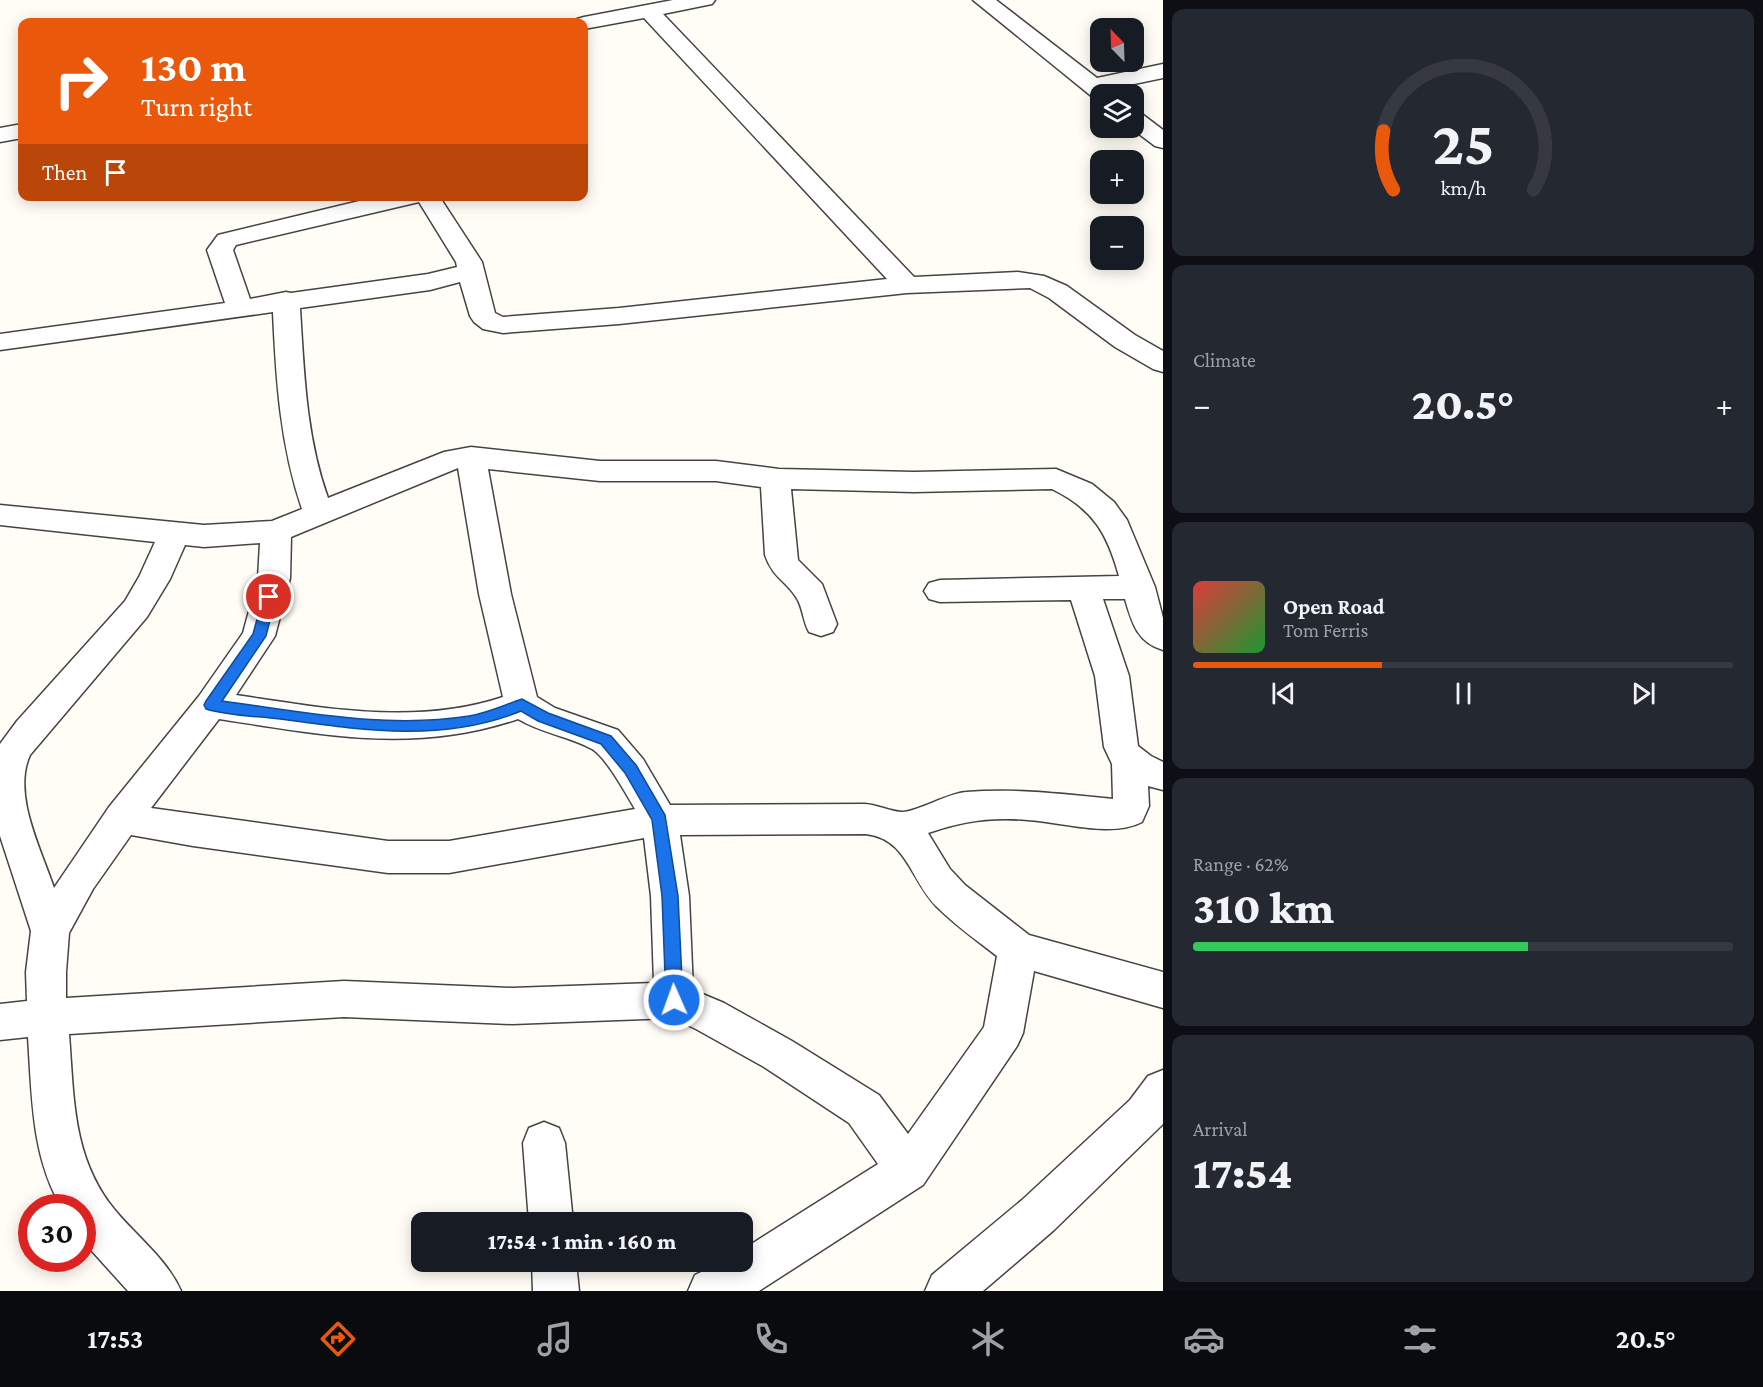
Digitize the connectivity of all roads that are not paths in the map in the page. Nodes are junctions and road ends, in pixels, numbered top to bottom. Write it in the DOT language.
graph roads {
  1 [pos="705,0"];
  2 [pos="983,0"];
  3 [pos="649,11"];
  4 [pos="588,22"];
  5 [pos="1163,71"];
  6 [pos="1090,84"];
  7 [pos="1118,84"];
  8 [pos="1144,126"];
  9 [pos="18,132"];
  10 [pos="0,135"];
  11 [pos="1163,141"];
  12 [pos="392,201"];
  13 [pos="430,201"];
  14 [pos="470,271"];
  15 [pos="907,285"];
  16 [pos="286,300"];
  17 [pos="240,308"];
  18 [pos="0,342"];
  19 [pos="1163,363"];
  20 [pos="471,457"];
  21 [pos="775,478"];
  22 [pos="319,514"];
  23 [pos="0,515"];
  24 [pos="276,531"];
  25 [pos="174,534"];
  26 [pos="1139,587"];
  27 [pos="1083,588"];
  28 [pos="940,591"];
  29 [pos="821,624"];
  30 [pos="1163,638"];
  31 [pos="211,705"];
  32 [pos="522,705"];
  33 [pos="1130,762"];
  34 [pos="1163,776"];
  35 [pos="122,818"];
  36 [pos="660,820"];
  37 [pos="899,828"];
  38 [pos="50,931"];
  39 [pos="1018,949"];
  40 [pos="1163,990"];
  41 [pos="674,1000"];
  42 [pos="47,1017"];
  43 [pos="0,1022"];
  44 [pos="1163,1090"];
  45 [pos="544,1143"];
  46 [pos="909,1170"];
  47 [pos="550,1212"];
  48 [pos="555,1272"];
  49 [pos="158,1291"];
  50 [pos="556,1291"];
  51 [pos="711,1291"];
  52 [pos="948,1291"];
  1 -- 3 [label="street"];
  2 -- 6 [label="street"];
  3 -- 4 [label="street"];
  3 -- 15 [label="street"];
  5 -- 7 [label="street"];
  8 -- 11 [label="street"];
  9 -- 10 [label="street"];
  12 -- 17 [label="street"];
  13 -- 14 [label="street"];
  14 -- 15 [label="street"];
  14 -- 16 [label="street"];
  15 -- 19 [label="street"];
  16 -- 17 [label="street"];
  16 -- 22 [label="street"];
  17 -- 18 [label="street"];
  20 -- 21 [label="street"];
  20 -- 22 [label="street"];
  20 -- 32 [label="street"];
  21 -- 26 [label="street"];
  21 -- 29 [label="street"];
  22 -- 24 [label="street"];
  23 -- 25 [label="street"];
  24 -- 25 [label="street"];
  24 -- 31 [label="street"];
  25 -- 38 [label="street"];
  26 -- 27 [label="street"];
  26 -- 30 [label="street"];
  27 -- 28 [label="street"];
  27 -- 33 [label="street"];
  31 -- 32 [label="street"];
  31 -- 35 [label="street"];
  32 -- 36 [label="street"];
  33 -- 34 [label="street"];
  33 -- 37 [label="street"];
  35 -- 36 [label="street"];
  35 -- 38 [label="street"];
  36 -- 37 [label="street"];
  36 -- 41 [label="street"];
  37 -- 39 [label="street"];
  38 -- 42 [label="street"];
  39 -- 40 [label="street"];
  39 -- 46 [label="street"];
  41 -- 42 [label="street"];
  41 -- 46 [label="street"];
  42 -- 43 [label="street"];
  42 -- 49 [label="street"];
  44 -- 52 [label="street"];
  45 -- 47 [label="street"];
  46 -- 51 [label="street"];
  48 -- 50 [label="street"];
}
